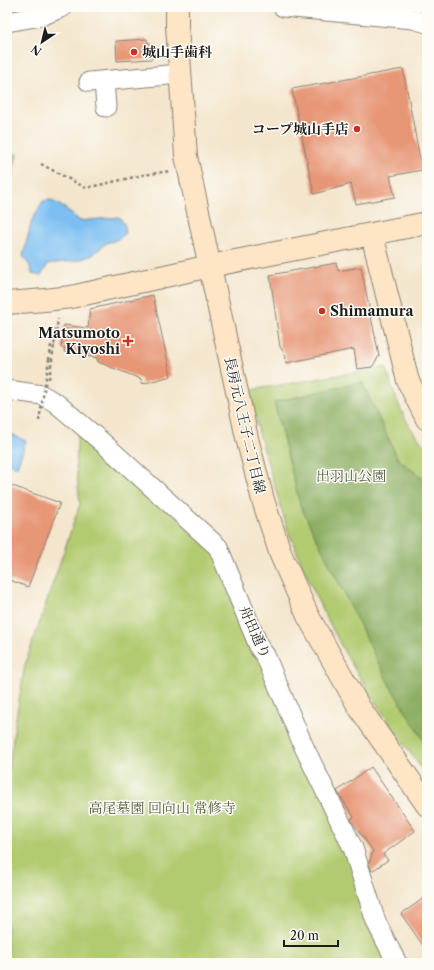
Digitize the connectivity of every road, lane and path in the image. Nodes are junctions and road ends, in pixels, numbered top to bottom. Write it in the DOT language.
graph roads {
  1 [pos="63,7"];
  2 [pos="177,7"];
  3 [pos="283,7"];
  4 [pos="7,22"];
  5 [pos="427,23"];
  6 [pos="180,74"];
  7 [pos="106,107"];
  8 [pos="41,164"];
  9 [pos="172,170"];
  10 [pos="427,223"];
  11 [pos="372,234"];
  12 [pos="210,266"];
  13 [pos="7,303"];
  14 [pos="58,317"];
  15 [pos="55,344"];
  16 [pos="7,390"];
  17 [pos="46,397"];
  18 [pos="427,419"];
  19 [pos="39,421"];
  20 [pos="427,805"];
  21 [pos="397,963"];
  1 -- 4 [label="street"];
  2 -- 6 [label="street, 長房元八王子二丁目線"];
  3 -- 5 [label="street"];
  6 -- 7 [label="street"];
  6 -- 12 [label="street, 長房元八王子二丁目線"];
  8 -- 9 [label="path"];
  10 -- 11 [label="street"];
  11 -- 12 [label="street"];
  11 -- 18 [label="street"];
  12 -- 13 [label="street"];
  12 -- 20 [label="street, 長房元八王子二丁目線"];
  14 -- 15 [label="path"];
  15 -- 17 [label="path"];
  15 -- 19 [label="path, bridge"];
  16 -- 17 [label="street, 舟田通り"];
  17 -- 21 [label="street, 舟田通り"];
}
